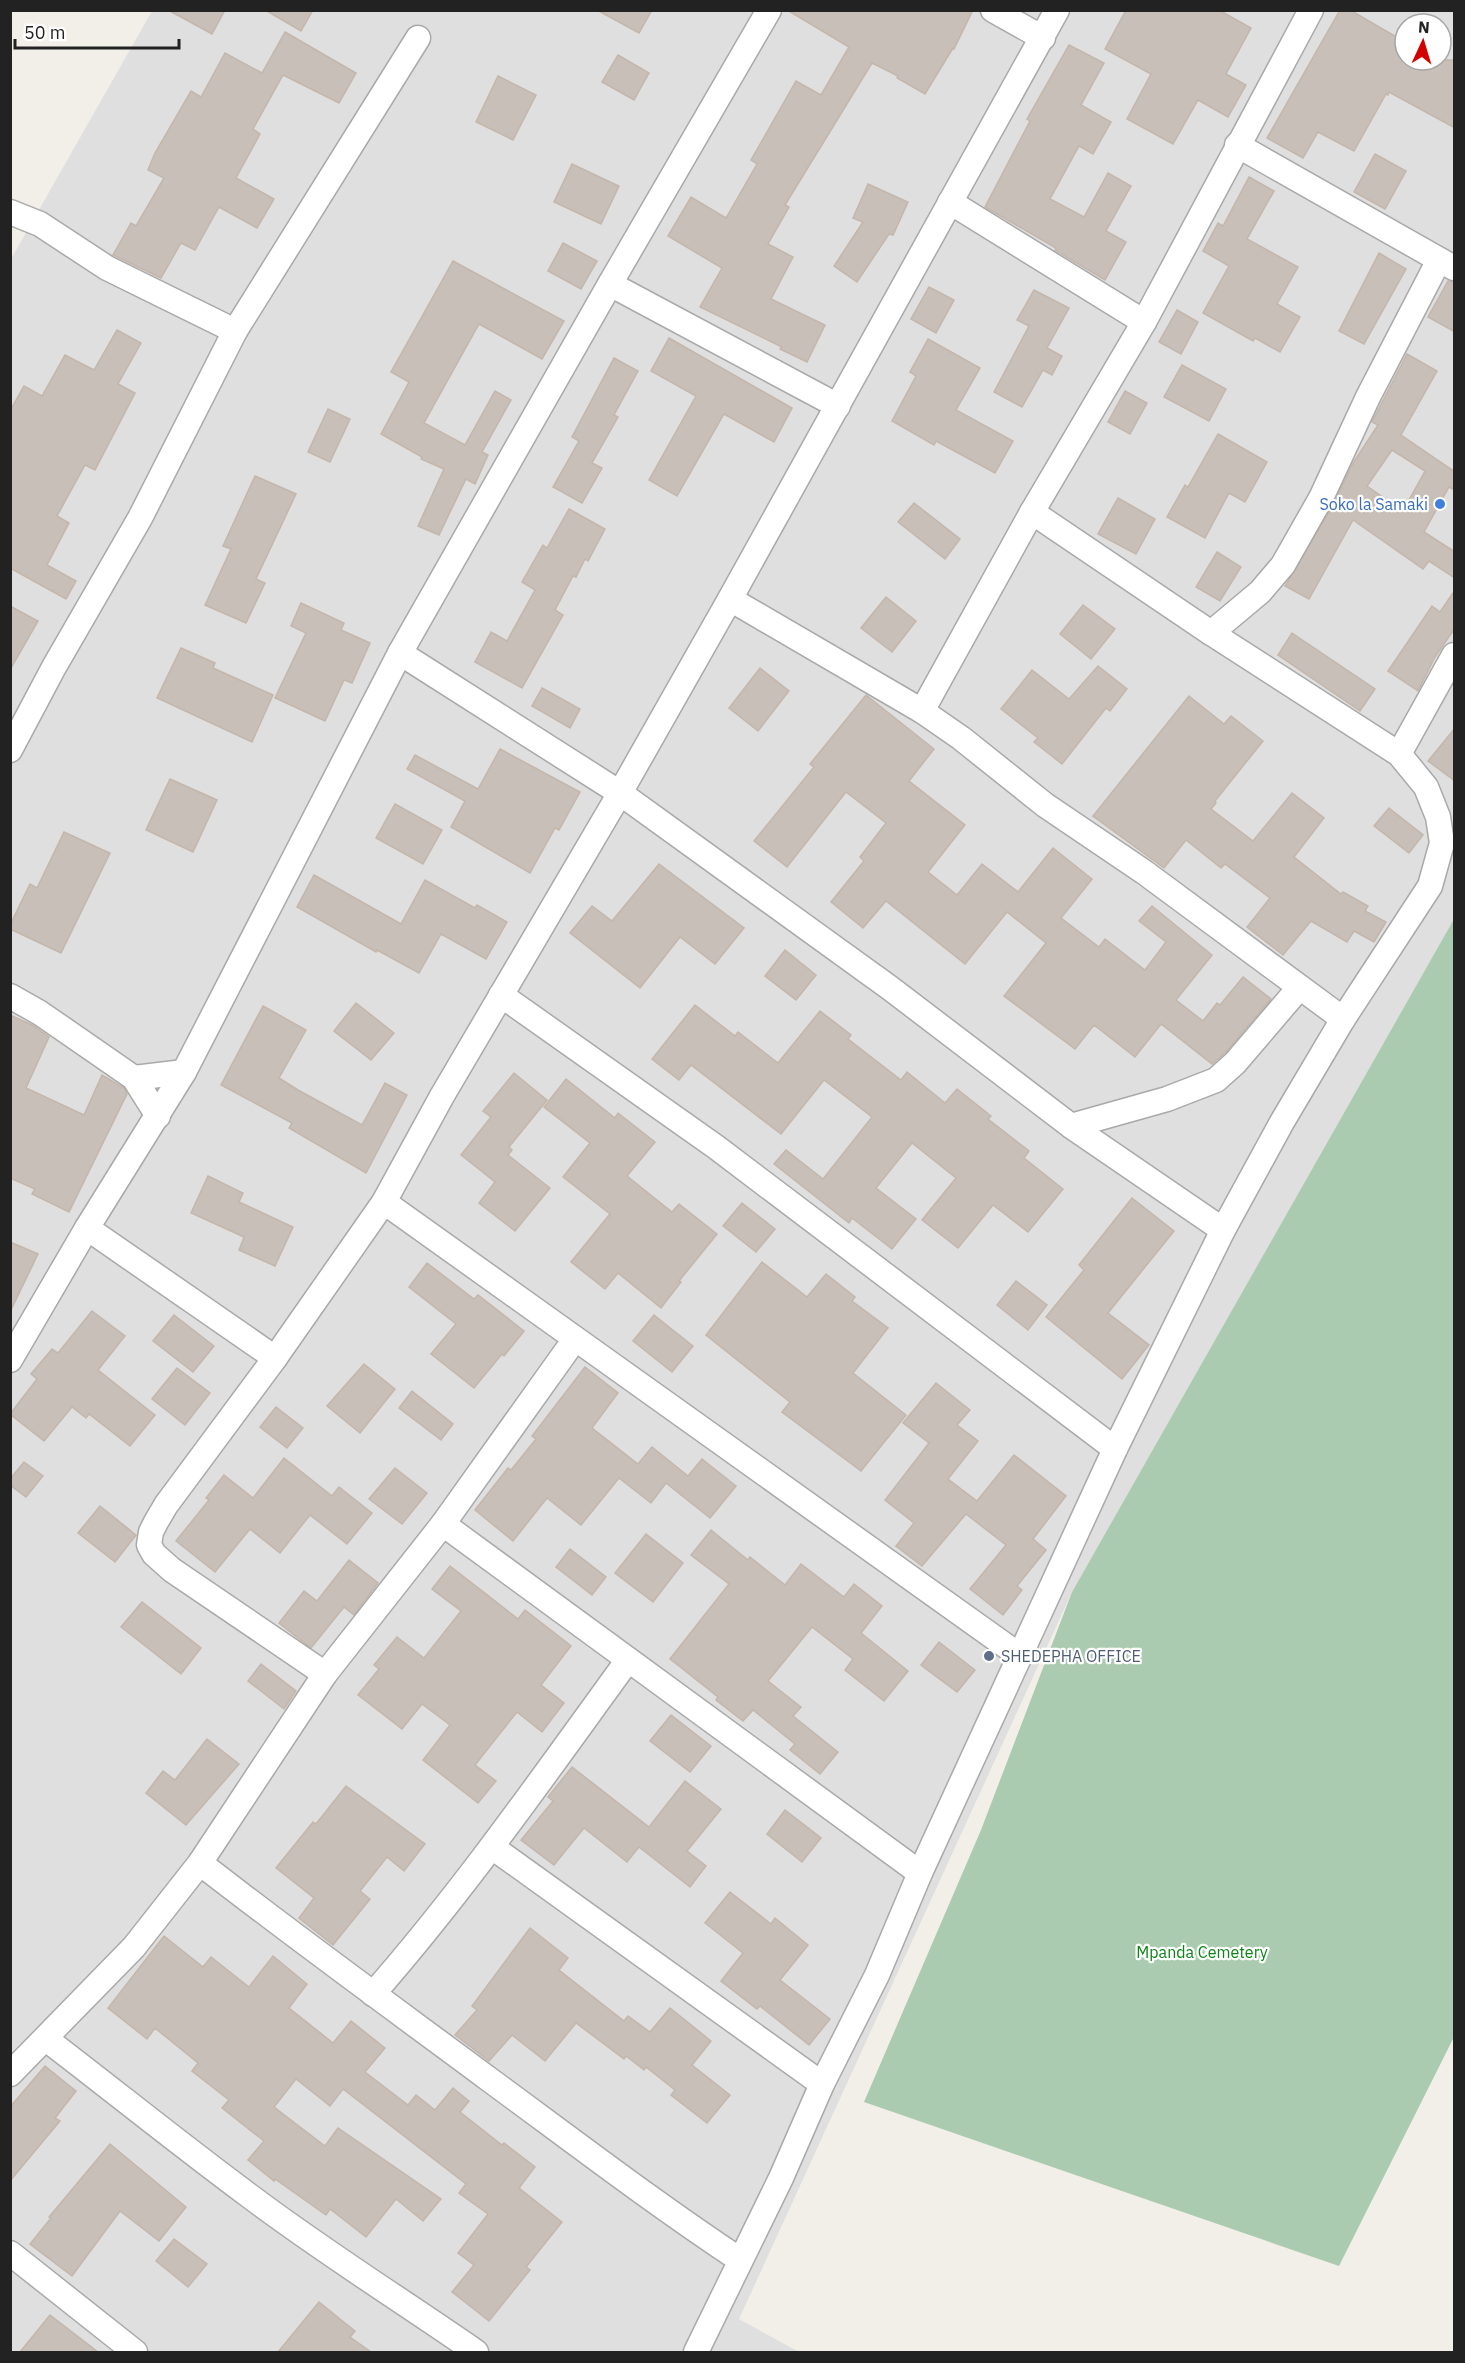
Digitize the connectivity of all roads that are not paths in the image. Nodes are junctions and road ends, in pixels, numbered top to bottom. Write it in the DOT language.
graph roads {
  1 [pos="769,10"];
  2 [pos="993,10"];
  3 [pos="1057,10"];
  4 [pos="1311,10"];
  5 [pos="418,38"];
  6 [pos="1043,38"];
  7 [pos="1237,145"];
  8 [pos="950,202"];
  9 [pos="10,212"];
  10 [pos="1447,264"];
  11 [pos="610,284"];
  12 [pos="1144,322"];
  13 [pos="235,331"];
  14 [pos="838,406"];
  15 [pos="1032,512"];
  16 [pos="730,599"];
  17 [pos="1211,633"];
  18 [pos="400,653"];
  19 [pos="1455,655"];
  20 [pos="921,711"];
  21 [pos="10,750"];
  22 [pos="1399,754"];
  23 [pos="620,793"];
  24 [pos="1455,865"];
  25 [pos="1430,886"];
  26 [pos="1299,987"];
  27 [pos="501,995"];
  28 [pos="10,996"];
  29 [pos="1343,1019"];
  30 [pos="184,1072"];
  31 [pos="134,1078"];
  32 [pos="158,1116"];
  33 [pos="1071,1126"];
  34 [pos="384,1202"];
  35 [pos="87,1228"];
  36 [pos="1223,1230"];
  37 [pos="575,1339"];
  38 [pos="275,1358"];
  39 [pos="10,1360"];
  40 [pos="1115,1449"];
  41 [pos="443,1524"];
  42 [pos="1020,1656"];
  43 [pos="628,1660"];
  44 [pos="325,1674"];
  45 [pos="492,1847"];
  46 [pos="200,1863"];
  47 [pos="920,1873"];
  48 [pos="373,1994"];
  49 [pos="46,2038"];
  50 [pos="10,2074"];
  51 [pos="822,2084"];
  52 [pos="10,2253"];
  53 [pos="740,2260"];
  54 [pos="135,2352"];
  55 [pos="476,2352"];
  56 [pos="696,2352"];
  1 -- 11 [label="street"];
  2 -- 6 [label="street"];
  3 -- 6 [label="street"];
  4 -- 7 [label="street"];
  5 -- 13 [label="street"];
  6 -- 8 [label="street"];
  7 -- 10 [label="street"];
  7 -- 12 [label="street"];
  8 -- 12 [label="street"];
  8 -- 14 [label="street"];
  9 -- 13 [label="street"];
  10 -- 17 [label="street"];
  11 -- 14 [label="street"];
  11 -- 18 [label="street"];
  12 -- 15 [label="street"];
  13 -- 21 [label="street"];
  14 -- 16 [label="street"];
  15 -- 17 [label="street"];
  15 -- 20 [label="street"];
  16 -- 20 [label="street"];
  16 -- 23 [label="street"];
  17 -- 22 [label="street"];
  18 -- 23 [label="street"];
  18 -- 30 [label="street"];
  19 -- 22 [label="street"];
  20 -- 26 [label="street"];
  22 -- 25 [label="street"];
  23 -- 27 [label="street"];
  23 -- 33 [label="street"];
  24 -- 25 [label="street"];
  25 -- 29 [label="street"];
  26 -- 29 [label="street"];
  26 -- 33 [label="street"];
  27 -- 34 [label="street"];
  27 -- 40 [label="street"];
  28 -- 31 [label="street"];
  29 -- 36 [label="street"];
  30 -- 31 [label="street"];
  30 -- 32 [label="street"];
  31 -- 32 [label="street"];
  32 -- 35 [label="street"];
  33 -- 36 [label="street"];
  34 -- 37 [label="street"];
  34 -- 38 [label="street"];
  35 -- 38 [label="street"];
  35 -- 39 [label="street"];
  36 -- 40 [label="street"];
  37 -- 41 [label="street"];
  37 -- 42 [label="street"];
  38 -- 44 [label="street"];
  40 -- 42 [label="street"];
  41 -- 43 [label="street"];
  41 -- 44 [label="street"];
  42 -- 47 [label="street"];
  43 -- 45 [label="street"];
  43 -- 47 [label="street"];
  44 -- 46 [label="street"];
  45 -- 48 [label="street"];
  45 -- 51 [label="street"];
  46 -- 48 [label="street"];
  46 -- 49 [label="street"];
  47 -- 51 [label="street"];
  48 -- 53 [label="street"];
  49 -- 50 [label="street"];
  49 -- 55 [label="street"];
  51 -- 53 [label="street"];
  52 -- 54 [label="street"];
  53 -- 56 [label="street"];
}
